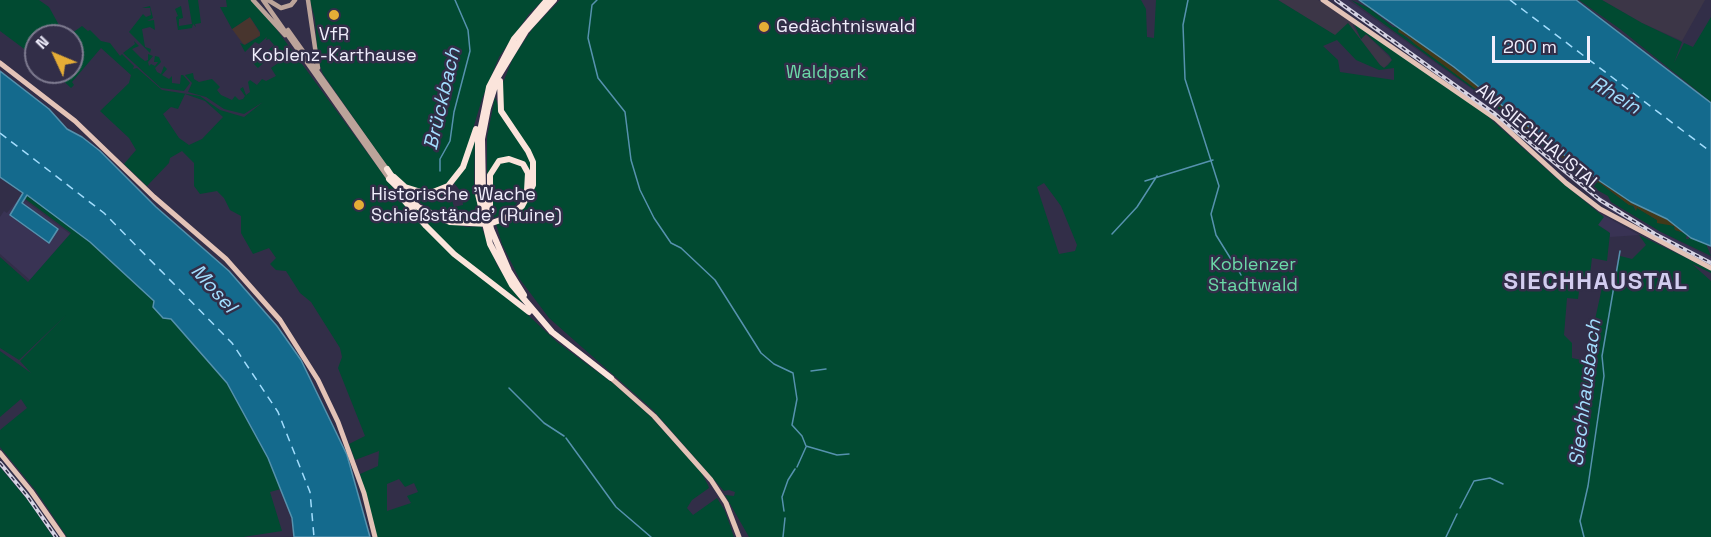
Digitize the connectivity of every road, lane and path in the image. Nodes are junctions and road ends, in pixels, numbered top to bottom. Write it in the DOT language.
graph roads {
  1 [pos="253,0"];
  2 [pos="266,0"];
  3 [pos="295,0"];
  4 [pos="308,0"];
  5 [pos="547,0"];
  6 [pos="554,0"];
  7 [pos="1323,0"];
  8 [pos="293,44"];
  9 [pos="0,63"];
  10 [pos="505,64"];
  11 [pos="321,76"];
  12 [pos="482,114"];
  13 [pos="387,170"];
  14 [pos="389,179"];
  15 [pos="486,209"];
  16 [pos="490,232"];
  17 [pos="1711,268"];
  18 [pos="543,324"];
  19 [pos="611,378"];
  20 [pos="0,453"];
  21 [pos="63,537"];
  22 [pos="375,537"];
  23 [pos="739,537"];
  1 -- 8 [label="street"];
  2 -- 3 [label="street"];
  2 -- 8 [label="street"];
  2 -- 11 [label="street"];
  4 -- 11 [label="street"];
  5 -- 12 [label="highway"];
  6 -- 10 [label="highway"];
  7 -- 17 [label="main road, AM SIECHHAUSTAL"];
  8 -- 14 [label="street"];
  9 -- 22 [label="main road"];
  10 -- 14 [label="highway"];
  10 -- 15 [label="highway"];
  11 -- 13 [label="street"];
  12 -- 13 [label="highway"];
  12 -- 15 [label="highway"];
  13 -- 15 [label="highway"];
  14 -- 18 [label="highway"];
  15 -- 16 [label="highway"];
  16 -- 18 [label="highway"];
  16 -- 19 [label="highway"];
  18 -- 19 [label="highway"];
  19 -- 23 [label="main road"];
  20 -- 21 [label="main road"];
}
